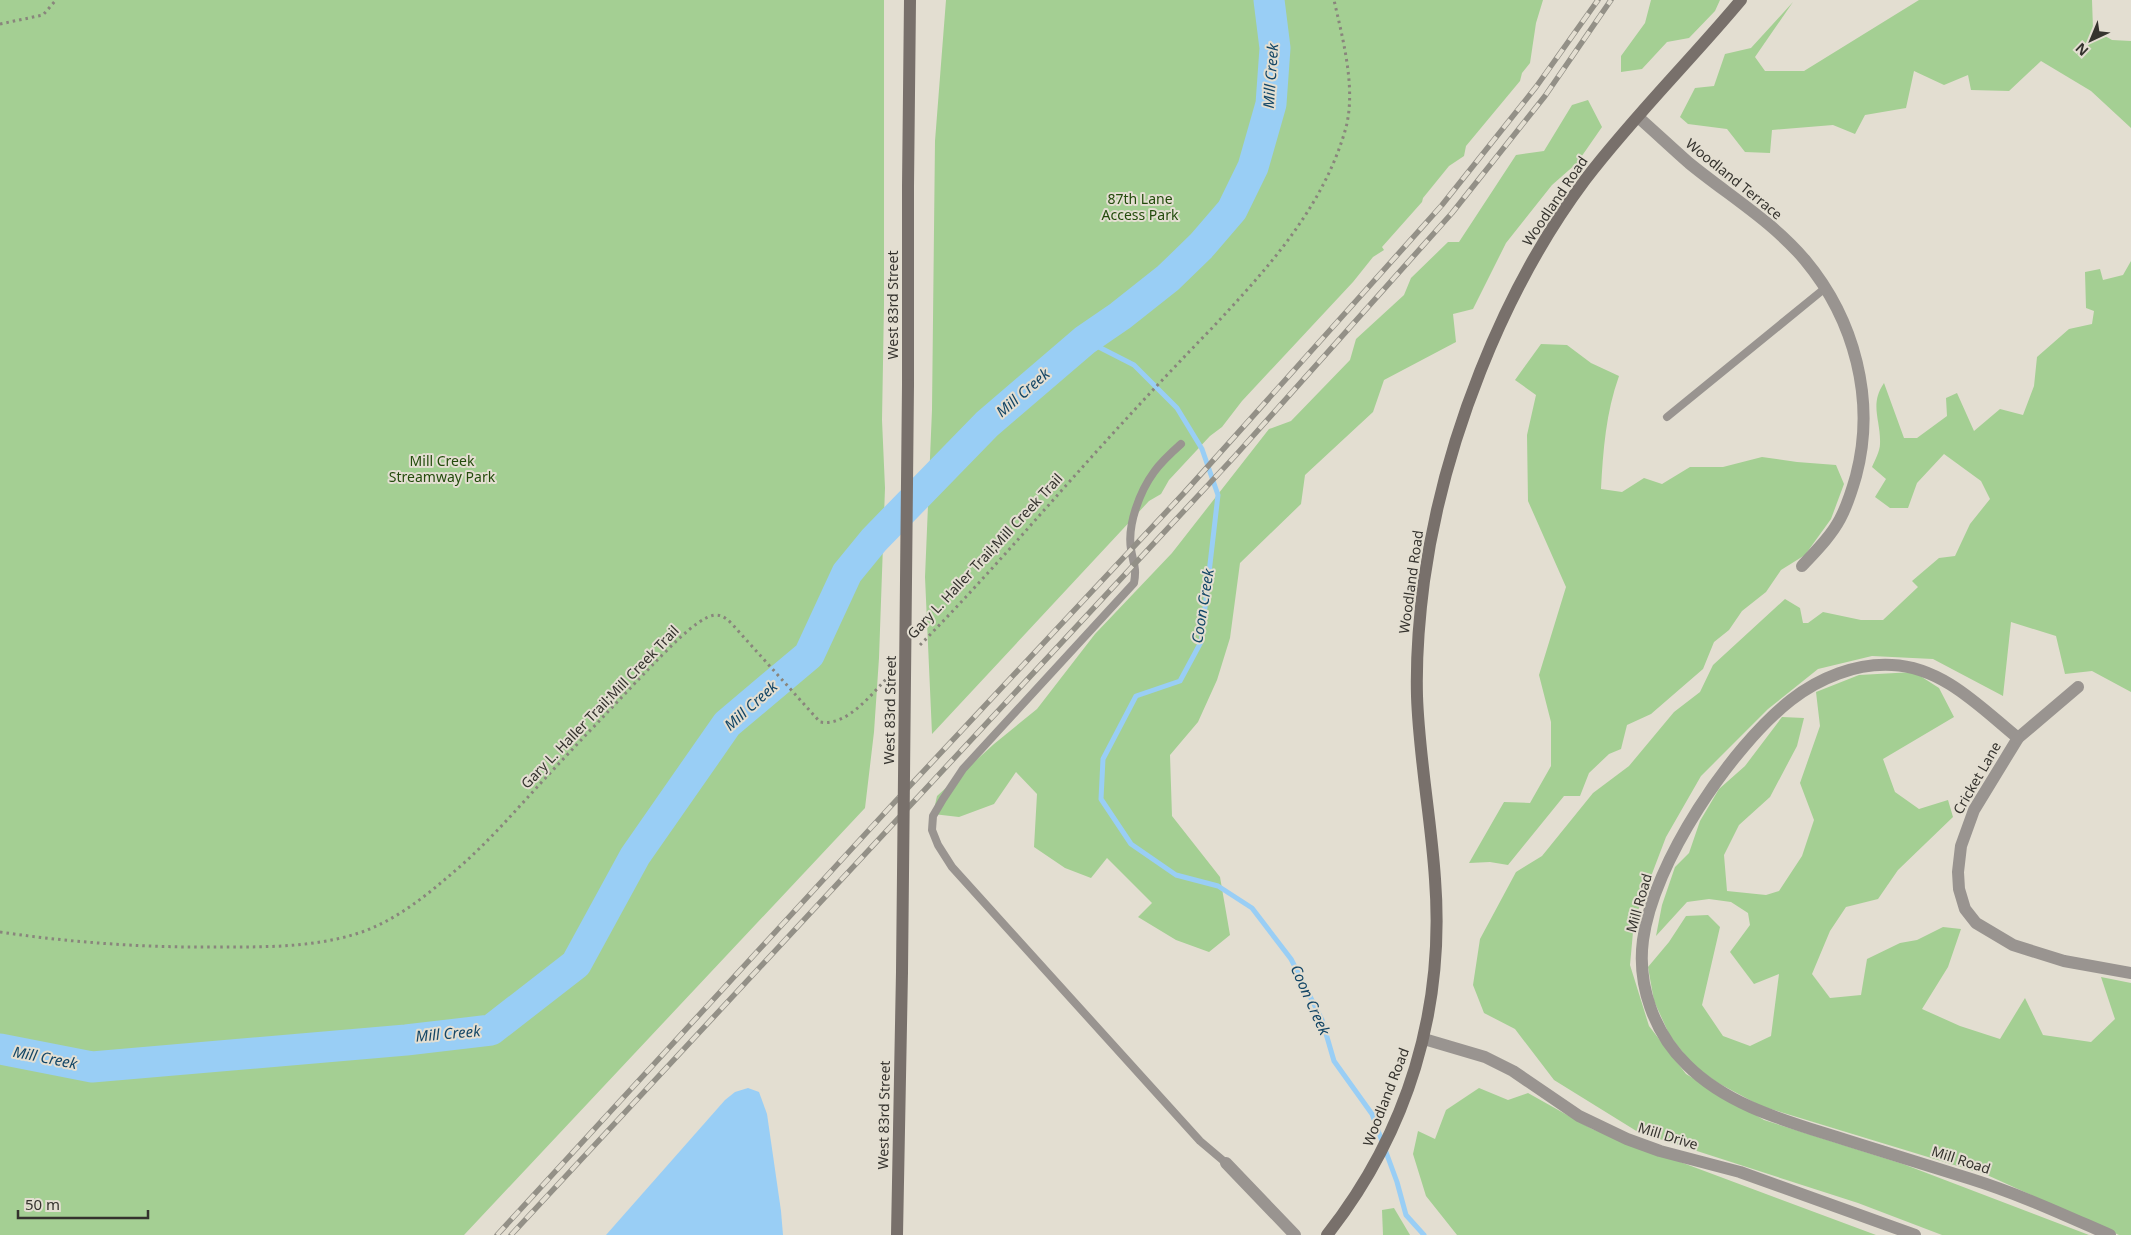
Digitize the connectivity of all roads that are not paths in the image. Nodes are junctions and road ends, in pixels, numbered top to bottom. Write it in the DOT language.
graph roads {
  1 [pos="910,0"];
  2 [pos="1741,0"];
  3 [pos="1638,117"];
  4 [pos="1824,289"];
  5 [pos="1667,417"];
  6 [pos="1181,444"];
  7 [pos="1802,566"];
  8 [pos="2078,687"];
  9 [pos="2018,738"];
  10 [pos="2131,973"];
  11 [pos="1424,1039"];
  12 [pos="1226,1163"];
  13 [pos="897,1235"];
  14 [pos="1295,1235"];
  15 [pos="1327,1235"];
  16 [pos="1915,1235"];
  17 [pos="2110,1235"];
  1 -- 13 [label="main road, West 83rd Street, bridge"];
  2 -- 3 [label="main road, Woodland Road"];
  3 -- 4 [label="street, Woodland Terrace"];
  3 -- 11 [label="main road, Woodland Road"];
  4 -- 5 [label="lane"];
  4 -- 7 [label="street, Woodland Terrace"];
  6 -- 12 [label="lane"];
  8 -- 9 [label="street, Cricket Lane"];
  9 -- 10 [label="street, Cricket Lane"];
  9 -- 17 [label="street, Mill Road"];
  11 -- 15 [label="main road, Woodland Road"];
  11 -- 16 [label="street, Mill Drive"];
  12 -- 14 [label="street"];
}
